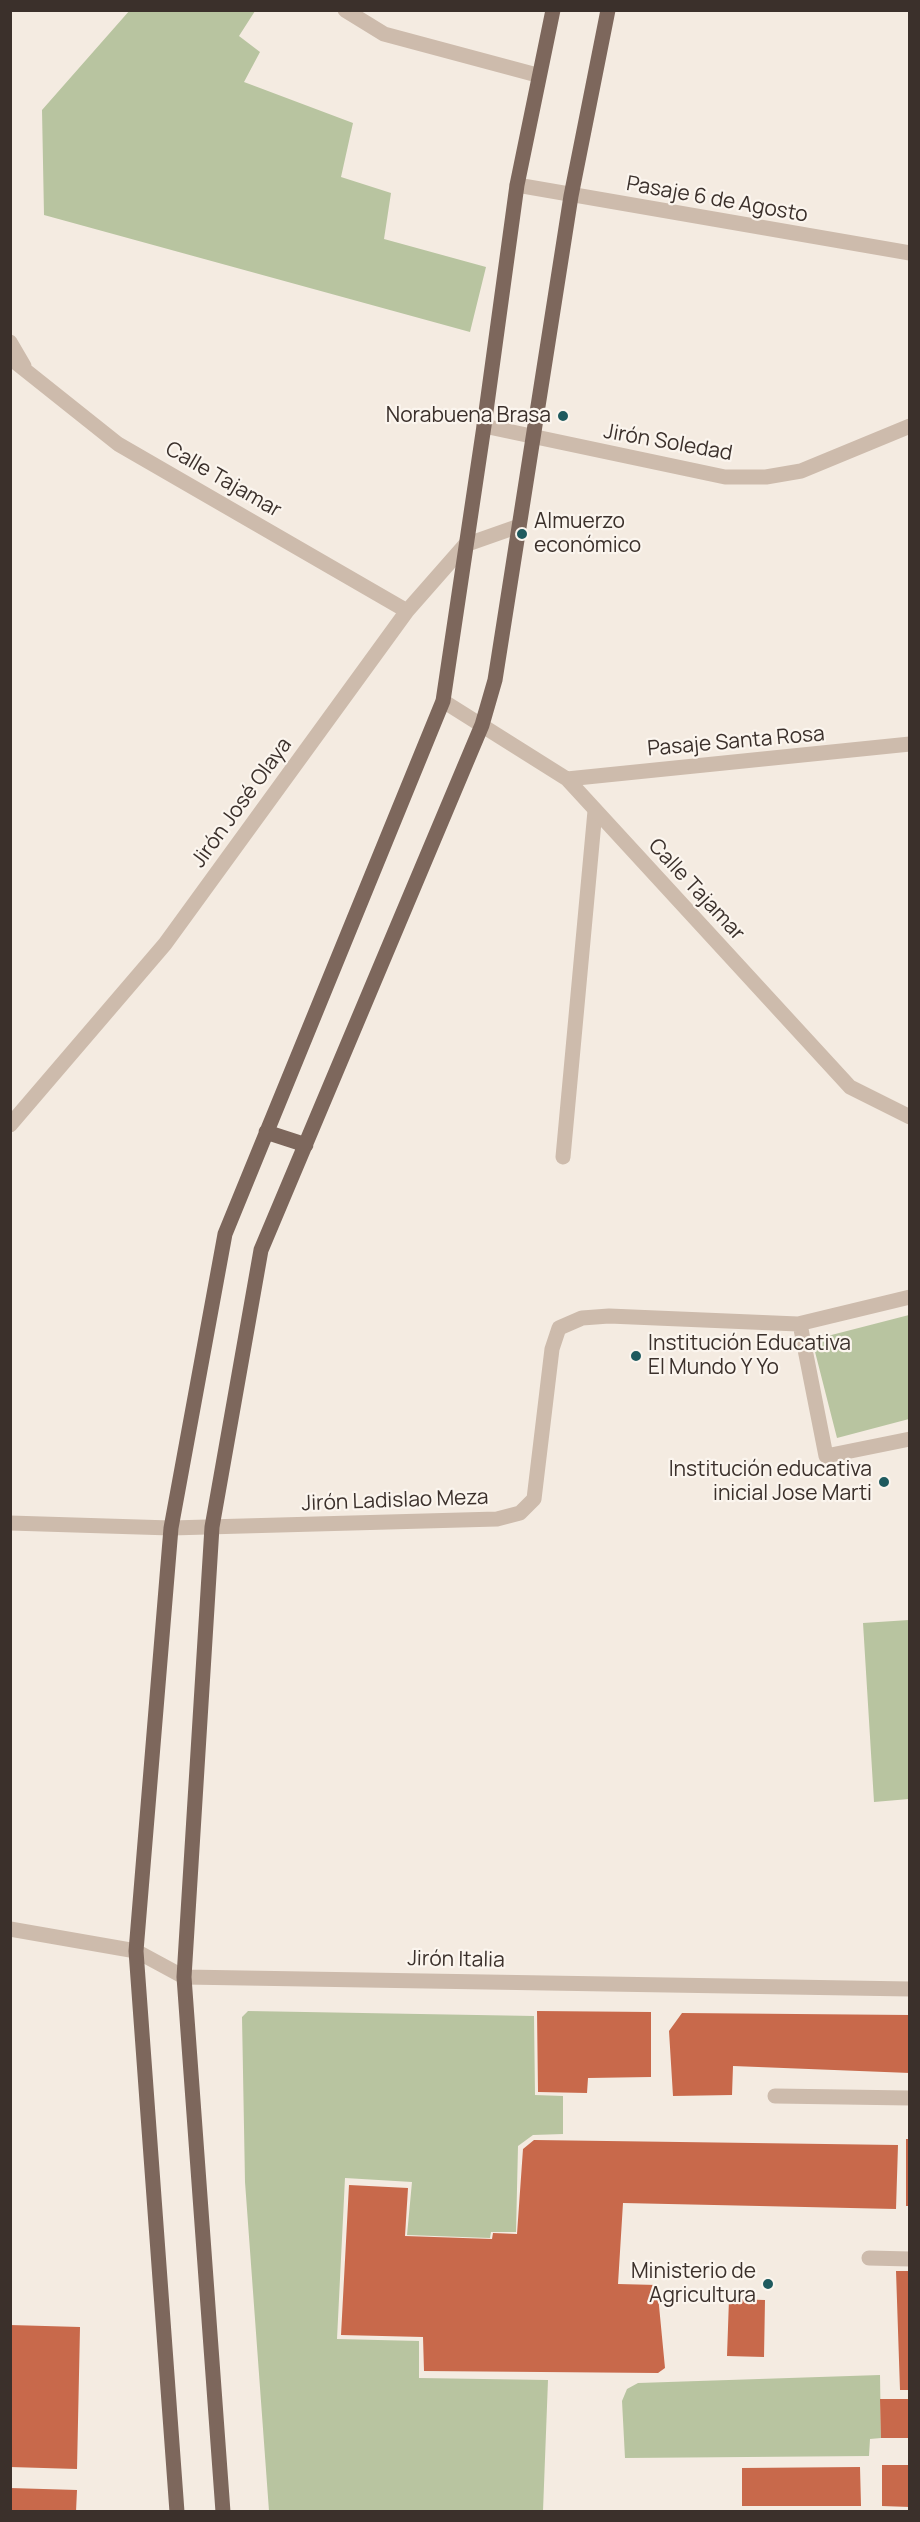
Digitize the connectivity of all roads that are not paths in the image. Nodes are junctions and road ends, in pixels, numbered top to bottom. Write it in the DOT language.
graph roads {
  1 [pos="345,10"];
  2 [pos="553,10"];
  3 [pos="608,10"];
  4 [pos="537,75"];
  5 [pos="517,185"];
  6 [pos="571,196"];
  7 [pos="909,253"];
  8 [pos="10,342"];
  9 [pos="10,358"];
  10 [pos="27,371"];
  11 [pos="484,426"];
  12 [pos="909,426"];
  13 [pos="534,438"];
  14 [pos="519,526"];
  15 [pos="465,545"];
  16 [pos="407,611"];
  17 [pos="442,701"];
  18 [pos="482,725"];
  19 [pos="909,744"];
  20 [pos="567,779"];
  21 [pos="595,811"];
  22 [pos="909,1117"];
  23 [pos="10,1125"];
  24 [pos="266,1132"];
  25 [pos="306,1145"];
  26 [pos="563,1157"];
  27 [pos="909,1297"];
  28 [pos="800,1324"];
  29 [pos="909,1439"];
  30 [pos="10,1523"];
  31 [pos="212,1527"];
  32 [pos="171,1528"];
  33 [pos="10,1929"];
  34 [pos="136,1951"];
  35 [pos="184,1977"];
  36 [pos="909,1989"];
  37 [pos="775,2096"];
  38 [pos="909,2098"];
  39 [pos="869,2258"];
  40 [pos="909,2259"];
  41 [pos="177,2511"];
  42 [pos="224,2511"];
  1 -- 4 [label="street"];
  2 -- 4 [label="main road"];
  3 -- 6 [label="main road"];
  4 -- 5 [label="main road"];
  5 -- 6 [label="street, Pasaje 6 de Agosto"];
  5 -- 11 [label="main road"];
  6 -- 7 [label="street, Pasaje 6 de Agosto"];
  6 -- 13 [label="main road"];
  8 -- 10 [label="street"];
  9 -- 10 [label="street, Calle Tajamar"];
  10 -- 16 [label="street, Calle Tajamar"];
  11 -- 13 [label="street, Jirón Soledad"];
  11 -- 15 [label="main road"];
  12 -- 13 [label="street, Jirón Soledad"];
  13 -- 14 [label="main road"];
  14 -- 15 [label="street, Jirón José Olaya"];
  14 -- 18 [label="main road"];
  15 -- 16 [label="street, Jirón José Olaya"];
  15 -- 17 [label="main road"];
  16 -- 23 [label="street, Jirón José Olaya"];
  17 -- 18 [label="street, Calle Tajamar"];
  17 -- 24 [label="main road"];
  18 -- 20 [label="street, Calle Tajamar"];
  18 -- 25 [label="main road"];
  19 -- 20 [label="street, Pasaje Santa Rosa"];
  20 -- 21 [label="street, Calle Tajamar"];
  21 -- 22 [label="street, Calle Tajamar"];
  21 -- 26 [label="street"];
  24 -- 25 [label="main road"];
  24 -- 32 [label="main road"];
  25 -- 31 [label="main road"];
  27 -- 28 [label="street, Jirón Ladislao Meza"];
  28 -- 29 [label="street"];
  28 -- 31 [label="street, Jirón Ladislao Meza"];
  30 -- 32 [label="street, Jirón Ladislao Meza"];
  31 -- 32 [label="street, Jirón Ladislao Meza"];
  31 -- 35 [label="main road"];
  32 -- 34 [label="main road"];
  33 -- 34 [label="street, Jirón Italia"];
  34 -- 35 [label="street, Jirón Italia"];
  34 -- 41 [label="main road"];
  35 -- 36 [label="street, Jirón Italia"];
  35 -- 42 [label="main road"];
  37 -- 38 [label="street"];
  39 -- 40 [label="street"];
}
